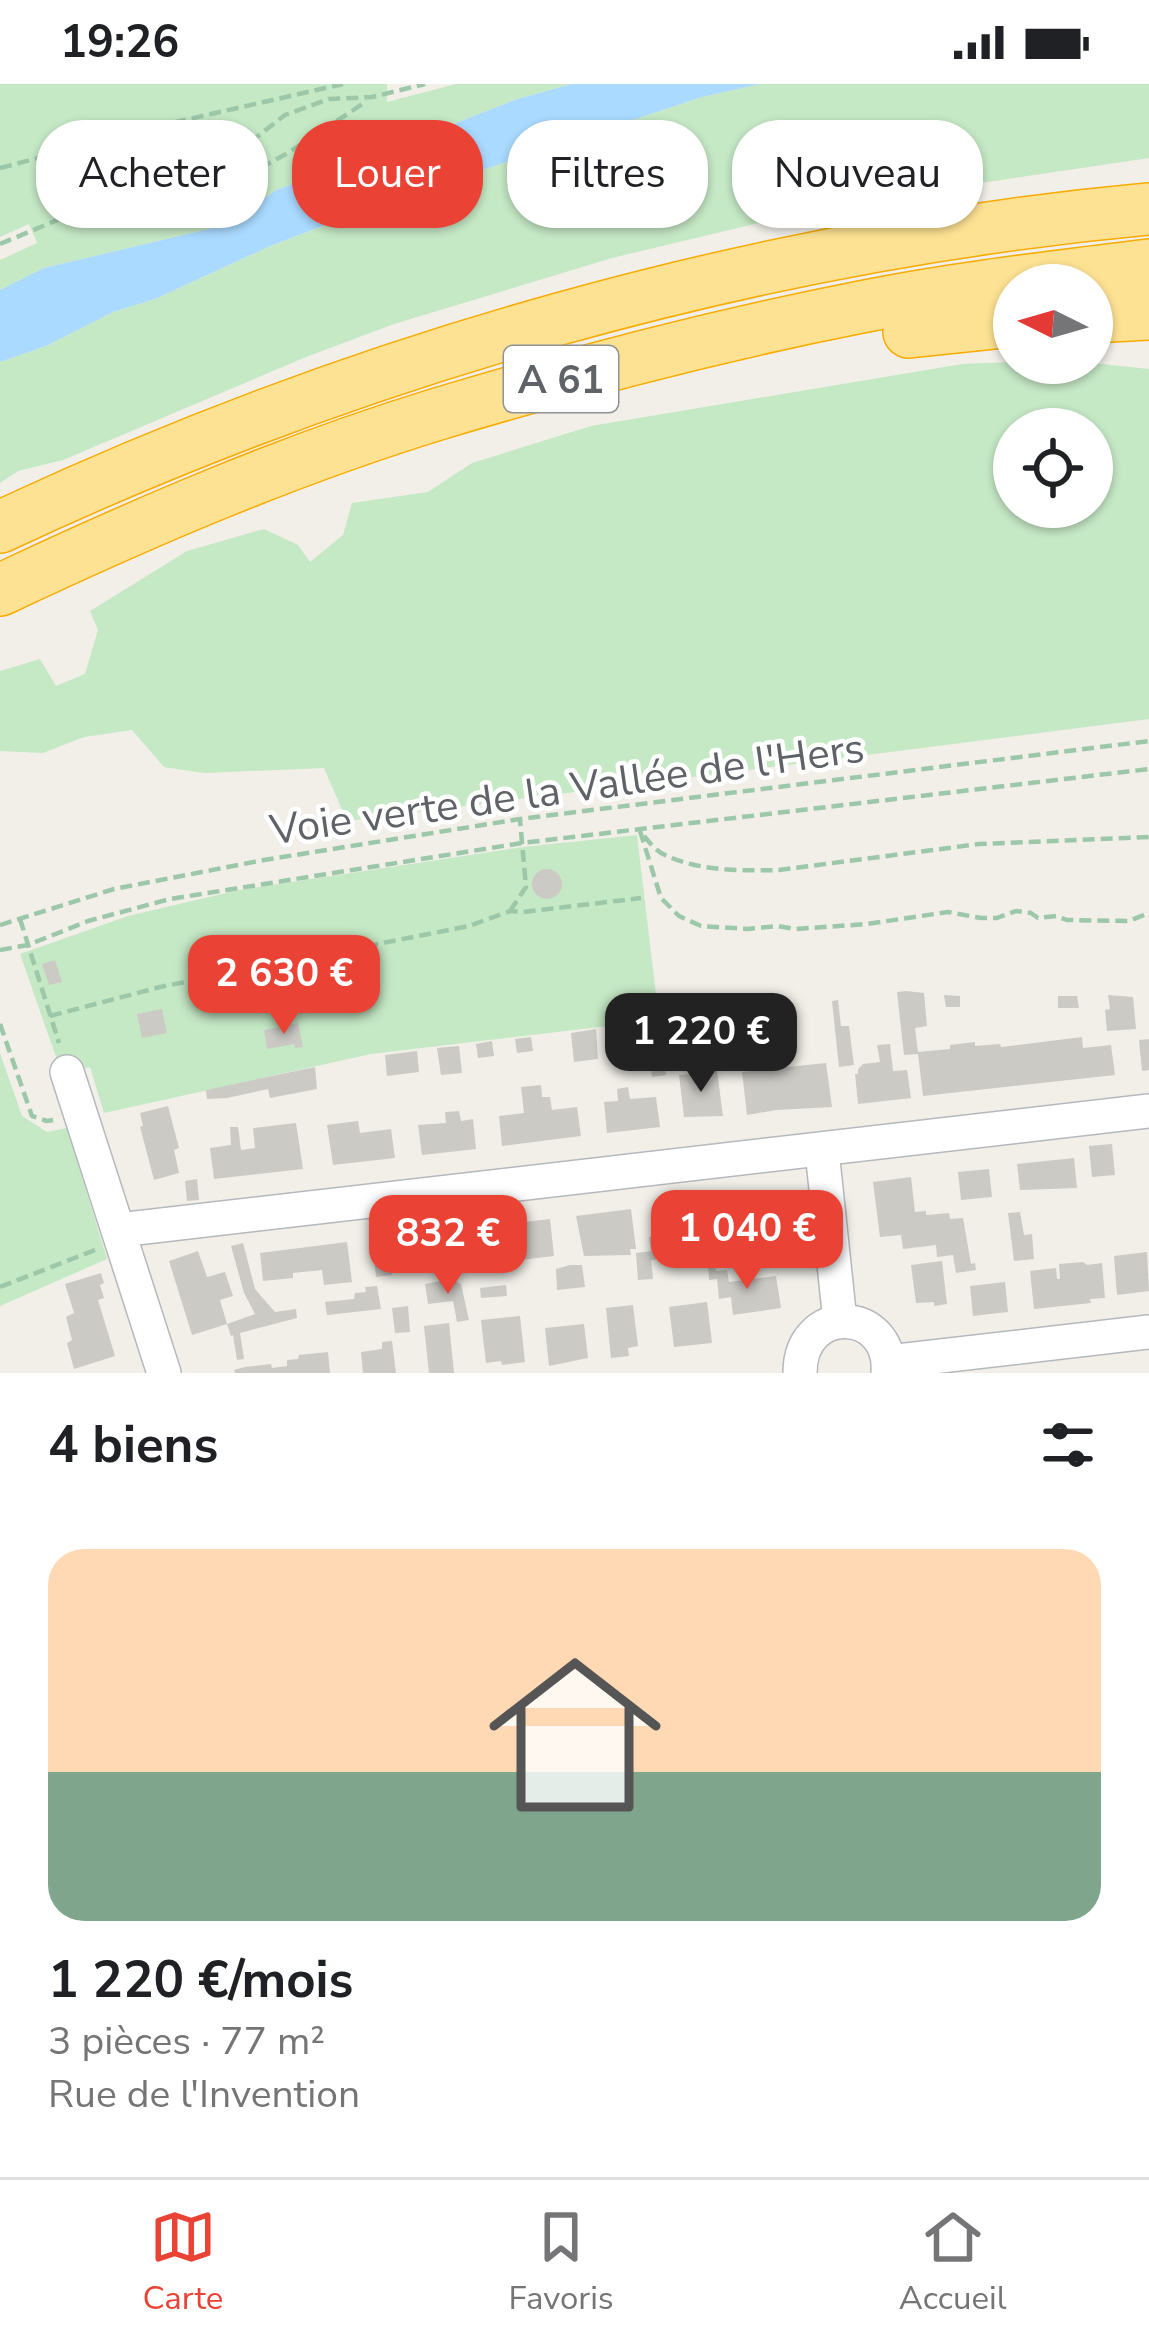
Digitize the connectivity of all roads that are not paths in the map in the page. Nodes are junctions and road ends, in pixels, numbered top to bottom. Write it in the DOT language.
graph roads {
  1 [pos="1149,176"];
  2 [pos="1149,209"];
  3 [pos="1149,266"];
  4 [pos="665,293"];
  5 [pos="1149,314"];
  6 [pos="1113,316"];
  7 [pos="993,322"];
  8 [pos="728,338"];
  9 [pos="0,527"];
  10 [pos="0,590"];
  11 [pos="68,1072"];
  12 [pos="1149,1112"];
  13 [pos="822,1150"];
  14 [pos="116,1237"];
  15 [pos="840,1321"];
  16 [pos="1149,1332"];
  17 [pos="888,1367"];
  18 [pos="164,1373"];
  19 [pos="798,1373"];
  1 -- 4 [label="highway"];
  2 -- 4 [label="highway, A 61"];
  3 -- 8 [label="highway, A 61"];
  4 -- 9 [label="highway, A 61"];
  5 -- 6 [label="highway"];
  7 -- 8 [label="highway"];
  8 -- 10 [label="highway, A 61"];
  11 -- 14 [label="street"];
  12 -- 13 [label="street"];
  13 -- 14 [label="street"];
  13 -- 15 [label="street"];
  14 -- 18 [label="street"];
  15 -- 17 [label="street"];
  15 -- 19 [label="street"];
  16 -- 17 [label="street"];
}
